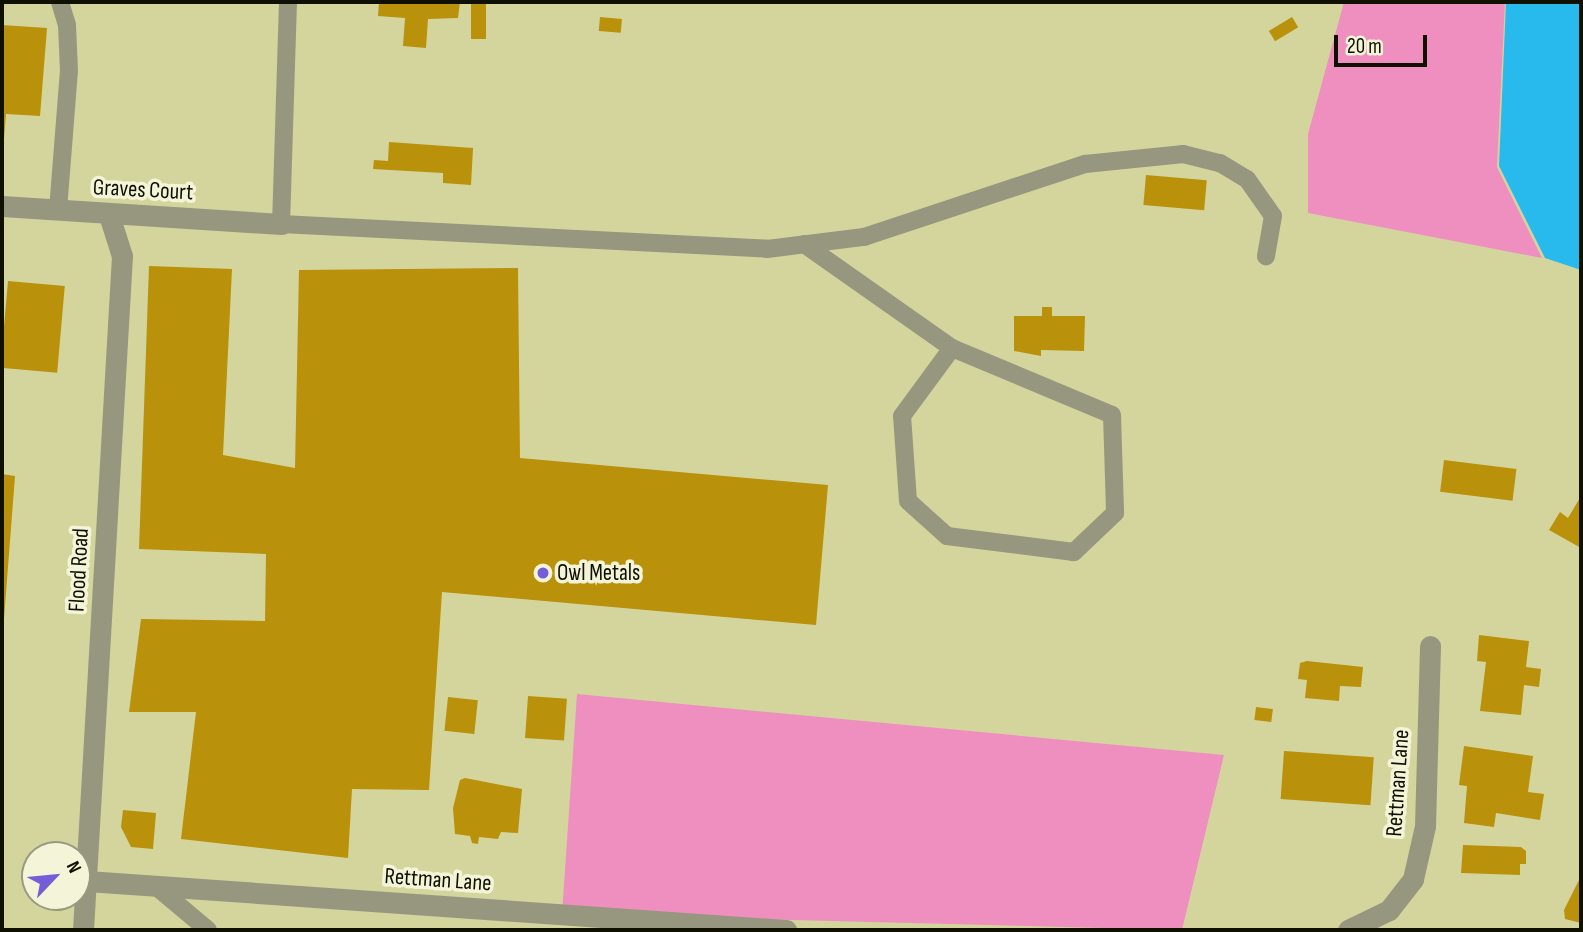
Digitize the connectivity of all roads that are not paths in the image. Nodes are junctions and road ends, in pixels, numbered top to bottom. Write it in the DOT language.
graph roads {
  1 [pos="60,2"];
  2 [pos="288,2"];
  3 [pos="2,206"];
  4 [pos="58,210"];
  5 [pos="109,215"];
  6 [pos="281,224"];
  7 [pos="804,244"];
  8 [pos="1266,256"];
  9 [pos="952,348"];
  10 [pos="1430,646"];
  11 [pos="89,841"];
  12 [pos="91,880"];
  13 [pos="158,888"];
  14 [pos="85,911"];
  15 [pos="83,930"];
  16 [pos="208,930"];
  17 [pos="786,930"];
  18 [pos="1348,930"];
  1 -- 4 [label="lane"];
  2 -- 6 [label="lane"];
  3 -- 4 [label="street, Graves Court"];
  4 -- 5 [label="street, Graves Court"];
  5 -- 6 [label="street, Graves Court"];
  5 -- 11 [label="street, Flood Road"];
  6 -- 7 [label="lane"];
  7 -- 8 [label="lane"];
  7 -- 9 [label="lane"];
  9 -- 9 [label="lane"];
  10 -- 18 [label="street, Rettman Lane"];
  12 -- 13 [label="street, Rettman Lane"];
  13 -- 16 [label="lane"];
  13 -- 17 [label="street, Rettman Lane"];
  14 -- 15 [label="street, Flood Road"];
}
